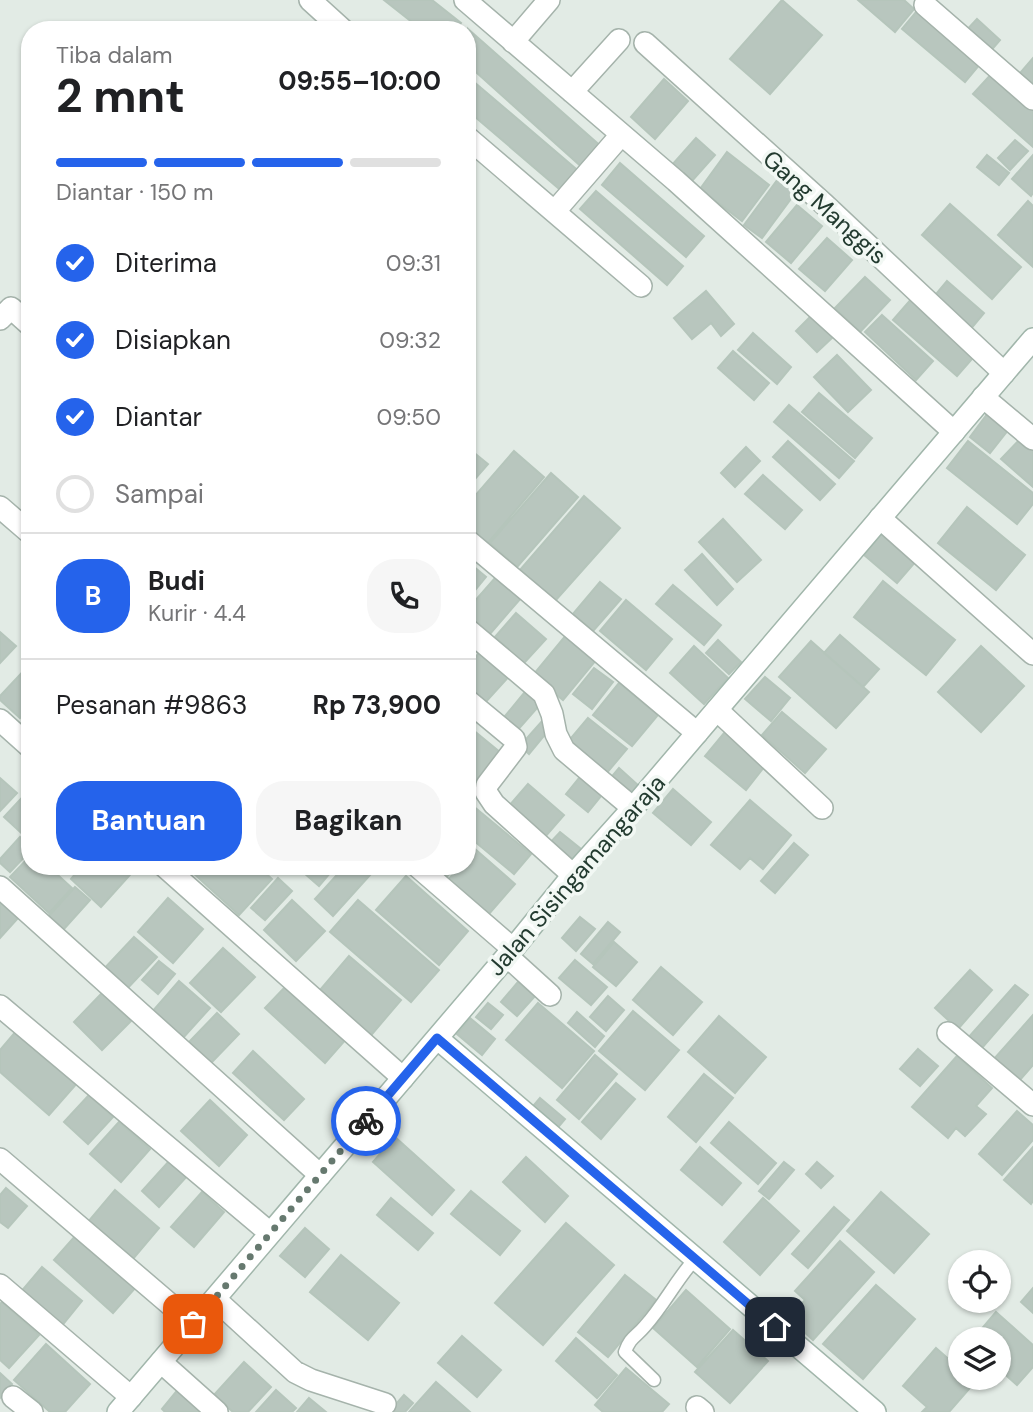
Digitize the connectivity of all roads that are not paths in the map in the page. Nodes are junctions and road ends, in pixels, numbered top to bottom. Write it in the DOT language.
graph roads {
  1 [pos="310,0"];
  2 [pos="465,0"];
  3 [pos="549,0"];
  4 [pos="925,5"];
  5 [pos="333,21"];
  6 [pos="619,40"];
  7 [pos="513,42"];
  8 [pos="645,43"];
  9 [pos="572,92"];
  10 [pos="1033,99"];
  11 [pos="621,135"];
  12 [pos="476,145"];
  13 [pos="555,211"];
  14 [pos="641,286"];
  15 [pos="21,317"];
  16 [pos="0,319"];
  17 [pos="1033,339"];
  18 [pos="1004,373"];
  19 [pos="983,397"];
  20 [pos="954,432"];
  21 [pos="1033,439"];
  22 [pos="0,508"];
  23 [pos="880,518"];
  24 [pos="21,526"];
  25 [pos="476,548"];
  26 [pos="476,637"];
  27 [pos="1033,654"];
  28 [pos="476,708"];
  29 [pos="717,710"];
  30 [pos="0,720"];
  31 [pos="697,733"];
  32 [pos="21,739"];
  33 [pos="633,808"];
  34 [pos="822,808"];
  35 [pos="174,875"];
  36 [pos="427,875"];
  37 [pos="573,875"];
  38 [pos="0,887"];
  39 [pos="510,952"];
  40 [pos="550,995"];
  41 [pos="0,1006"];
  42 [pos="948,1033"];
  43 [pos="437,1038"];
  44 [pos="402,1078"];
  45 [pos="1033,1105"];
  46 [pos="0,1159"];
  47 [pos="320,1175"];
  48 [pos="270,1233"];
  49 [pos="695,1259"];
  50 [pos="0,1285"];
  51 [pos="215,1299"];
  52 [pos="193,1324"];
  53 [pos="161,1362"];
  54 [pos="654,1380"];
  55 [pos="13,1396"];
  56 [pos="385,1404"];
  57 [pos="124,1405"];
  58 [pos="32,1412"];
  59 [pos="217,1412"];
  60 [pos="875,1412"];
  1 -- 5 [label="street"];
  2 -- 7 [label="street"];
  3 -- 7 [label="street"];
  4 -- 10 [label="street"];
  6 -- 9 [label="street"];
  7 -- 9 [label="street"];
  8 -- 18 [label="street, Gang Manggis"];
  9 -- 11 [label="street"];
  11 -- 13 [label="street"];
  11 -- 20 [label="street"];
  12 -- 13 [label="street"];
  13 -- 14 [label="street"];
  15 -- 16 [label="street"];
  17 -- 18 [label="street, Jalan Sisingamangaraja"];
  18 -- 19 [label="street, Jalan Sisingamangaraja"];
  19 -- 20 [label="street, Jalan Sisingamangaraja"];
  19 -- 21 [label="street"];
  20 -- 23 [label="street, Jalan Sisingamangaraja"];
  22 -- 24 [label="street"];
  23 -- 27 [label="street"];
  23 -- 29 [label="street, Jalan Sisingamangaraja"];
  25 -- 31 [label="street"];
  26 -- 33 [label="street"];
  28 -- 37 [label="street"];
  29 -- 31 [label="street, Jalan Sisingamangaraja"];
  29 -- 34 [label="street"];
  30 -- 32 [label="street"];
  31 -- 33 [label="street, Jalan Sisingamangaraja"];
  33 -- 37 [label="street, Jalan Sisingamangaraja"];
  35 -- 44 [label="street"];
  36 -- 39 [label="street"];
  37 -- 39 [label="street, Jalan Sisingamangaraja"];
  38 -- 47 [label="street"];
  39 -- 40 [label="street"];
  39 -- 43 [label="street, Jalan Sisingamangaraja"];
  41 -- 48 [label="street"];
  42 -- 45 [label="street"];
  43 -- 44 [label="street, Jalan Sisingamangaraja"];
  43 -- 49 [label="street"];
  44 -- 47 [label="street, Jalan Sisingamangaraja"];
  46 -- 52 [label="street"];
  47 -- 48 [label="street, Jalan Sisingamangaraja"];
  48 -- 51 [label="street, Jalan Sisingamangaraja"];
  49 -- 54 [label="lane"];
  49 -- 60 [label="street"];
  50 -- 57 [label="street"];
  51 -- 52 [label="street, Jalan Sisingamangaraja"];
  51 -- 56 [label="street"];
  52 -- 53 [label="street, Jalan Sisingamangaraja"];
  53 -- 57 [label="street, Jalan Sisingamangaraja"];
  53 -- 59 [label="street"];
  55 -- 58 [label="street"];
}
